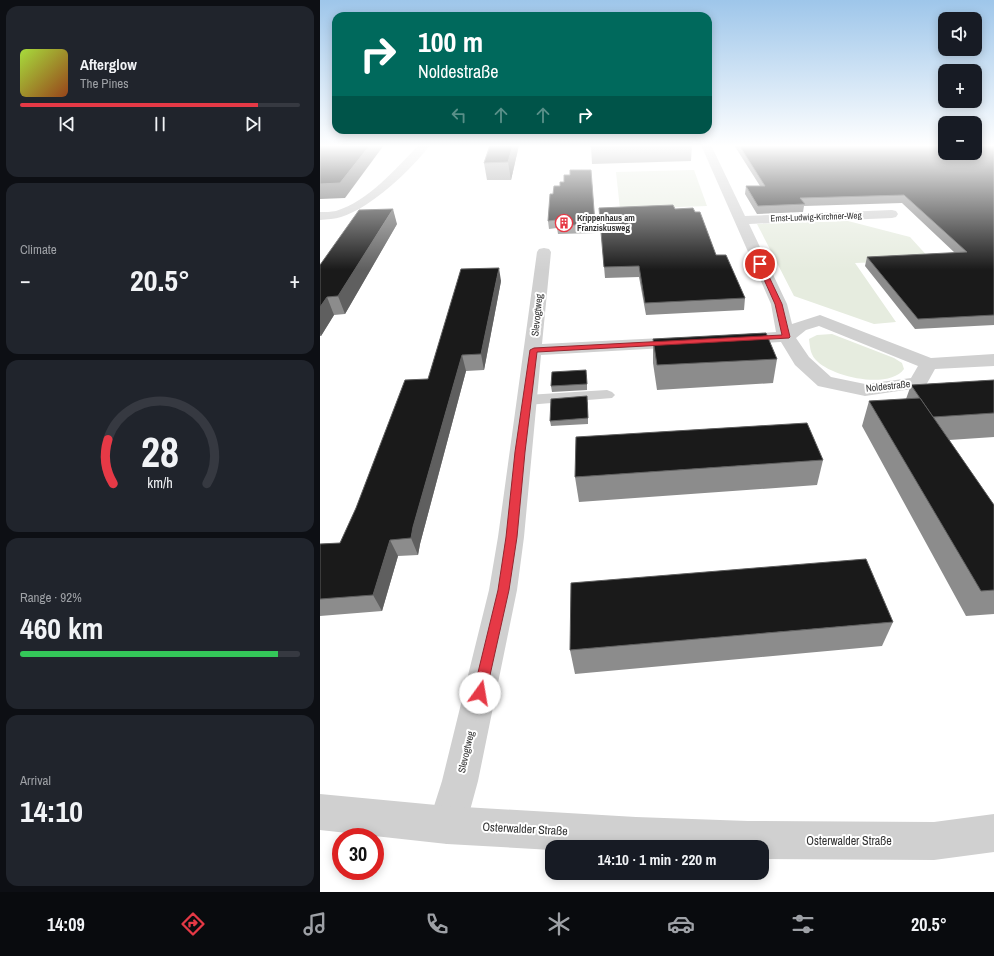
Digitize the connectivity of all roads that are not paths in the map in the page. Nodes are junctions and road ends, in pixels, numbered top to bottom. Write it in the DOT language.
graph roads {
  1 [pos="382,187"];
  2 [pos="725,187"];
  3 [pos="892,214"];
  4 [pos="320,216"];
  5 [pos="740,220"];
  6 [pos="544,252"];
  7 [pos="786,337"];
  8 [pos="723,340"];
  9 [pos="700,341"];
  10 [pos="534,350"];
  11 [pos="994,360"];
  12 [pos="929,364"];
  13 [pos="607,395"];
  14 [pos="527,400"];
  15 [pos="320,812"];
  16 [pos="448,825"];
  17 [pos="994,833"];
  1 -- 4 [label="street"];
  2 -- 5 [label="street"];
  3 -- 5 [label="street, Ernst-Ludwig-Kirchner-Weg"];
  5 -- 7 [label="street"];
  6 -- 10 [label="street, Slevogtweg"];
  7 -- 8 [label="street"];
  7 -- 12 [label="street"];
  7 -- 12 [label="street, Noldestraße"];
  9 -- 10 [label="street"];
  10 -- 14 [label="street, Slevogtweg"];
  11 -- 12 [label="street"];
  13 -- 14 [label="lane"];
  14 -- 16 [label="street, Slevogtweg"];
  15 -- 16 [label="street, Osterwalder Straße"];
  16 -- 17 [label="street, Osterwalder Straße"];
}
